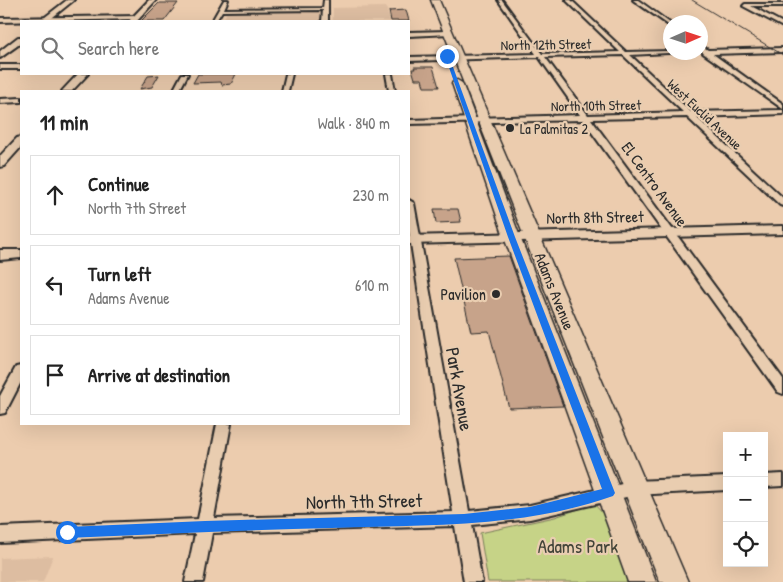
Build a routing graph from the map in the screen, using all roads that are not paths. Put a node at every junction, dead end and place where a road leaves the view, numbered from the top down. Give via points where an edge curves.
1 (71, 0) edge
2 (153, 0) edge
3 (226, 0) edge
4 (326, 0) edge
5 (425, 0) edge
6 (434, 0) edge
7 (500, 0) edge
8 (568, 0) edge
9 (635, 0) edge
10 (772, 0) edge
11 (745, 5) joint
12 (782, 5) edge
13 (325, 9) junction
14 (220, 10) junction
15 (135, 19) edge
16 (0, 20) edge
17 (46, 20) edge
18 (215, 20) edge
19 (325, 20) edge
20 (663, 20) edge
21 (783, 26) edge
22 (410, 34) edge
23 (443, 39) junction
24 (20, 40) edge
25 (783, 50) edge
26 (708, 52) edge
27 (663, 53) edge
28 (625, 54) junction
29 (0, 55) edge
30 (708, 55) edge
31 (542, 56) junction
32 (459, 58) junction
33 (410, 59) edge
34 (451, 66) junction
35 (0, 67) edge
36 (20, 67) edge
37 (83, 75) edge
38 (184, 75) edge
39 (289, 75) edge
40 (389, 75) edge
41 (68, 90) edge
42 (177, 90) edge
43 (285, 90) edge
44 (392, 90) edge
45 (20, 100) edge
46 (0, 101) edge
47 (783, 108) edge
48 (783, 112) edge
49 (688, 115) junction
50 (586, 117) junction
51 (477, 120) junction
52 (410, 122) edge
53 (20, 141) edge
54 (0, 163) edge
55 (783, 203) edge
56 (410, 215) edge
57 (783, 230) edge
58 (670, 232) junction
59 (522, 237) junction
60 (412, 240) edge
61 (20, 254) edge
62 (0, 255) edge
63 (20, 372) edge
64 (783, 389) edge
65 (0, 409) edge
66 (224, 425) edge
67 (783, 480) edge
68 (768, 481) edge
69 (723, 483) edge
70 (635, 488) junction
71 (609, 493) junction
72 (464, 519) junction
73 (205, 526) junction
74 (0, 535) edge
75 (194, 582) edge
76 (473, 582) edge
77 (642, 582) edge
78 (674, 582) edge

1 - 17 street
2 - 15 street
3 - 14 street
4 - 13 street
5 - 23 main road, Adams Avenue
6 - 23 main road, Adams Avenue
7 - 31 street, El Centro Avenue
8 - 28 street, West Euclid Avenue
9 - 20 street
10 - 12 street
11 - 12 street
11 - 21 street
13 - 14 street
13 - 19 street
14 - 18 street
15 - 17 street
16 - 17 street
22 - 23 street
23 - 32 main road, Adams Avenue
23 - 34 main road, Adams Avenue
24 - 29 street
25 - 26 street
27 - 28 street, North 12th Street
28 - 31 street, North 12th Street
28 - 49 street, West Euclid Avenue
30 - 47 street
31 - 32 street, North 12th Street
31 - 50 street, El Centro Avenue
32 - 34 street, North 12th Street
32 - 51 main road, Adams Avenue
33 - 34 street, North 12th Street
34 - 51 main road, Adams Avenue
35 - 36 street
37 - 41 street
38 - 42 street
39 - 43 street
40 - 44 street
45 - 46 street
48 - 49 street, North 10th Street
49 - 50 street, North 10th Street
49 - 55 street, West Euclid Avenue
50 - 51 street, North 10th Street
50 - 58 street, El Centro Avenue
51 - 52 street, North 10th Street
51 - 59 main road, Adams Avenue
51 - 59 main road, Adams Avenue
53 - 54 street
56 - 60 street, Park Avenue
57 - 58 street, North 8th Street
58 - 59 street, North 8th Street
58 - 64 street, El Centro Avenue
59 - 60 street, North 8th Street
59 - 70 main road, Adams Avenue
59 - 71 main road, Adams Avenue
60 - 72 street, Park Avenue
61 - 62 street
63 - 65 street
66 - 73 street
67 - 68 street
69 - 70 street, North 7th Street
70 - 71 street, North 7th Street
70 - 78 main road, Adams Avenue
71 - 72 street, North 7th Street via 530,512
71 - 77 main road, Adams Avenue
72 - 73 street, North 7th Street
72 - 76 street, Park Avenue
73 - 74 street, North 7th Street
73 - 75 street

